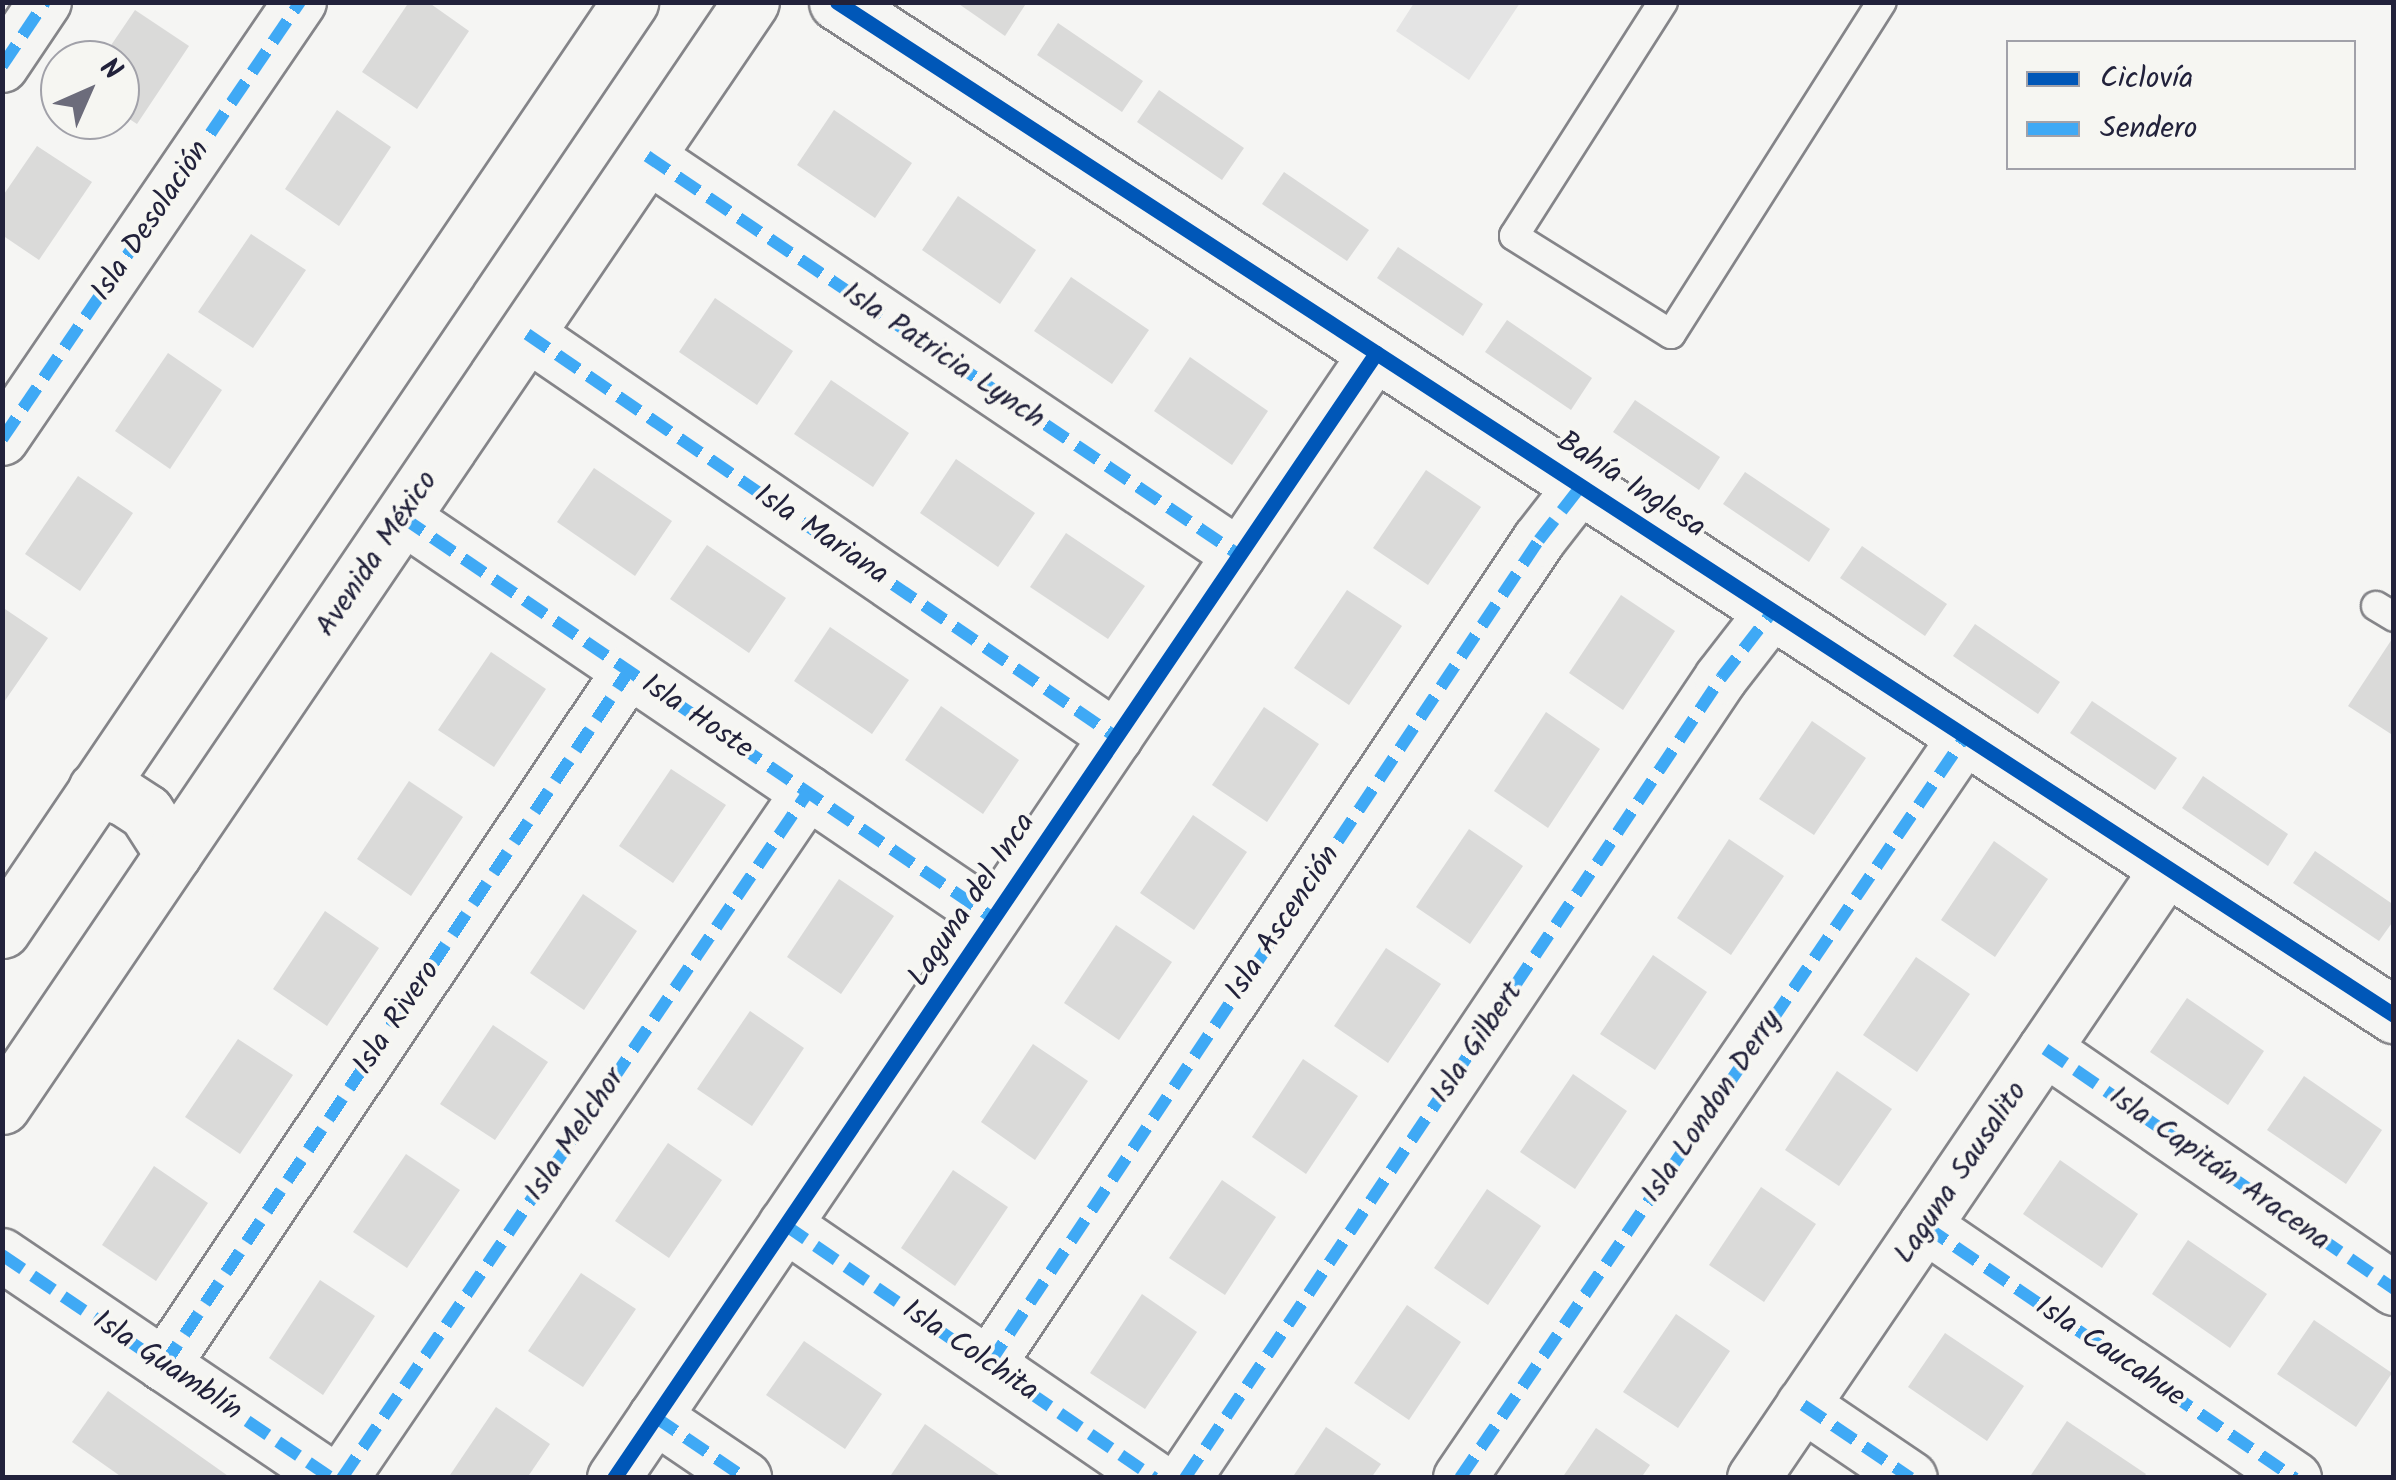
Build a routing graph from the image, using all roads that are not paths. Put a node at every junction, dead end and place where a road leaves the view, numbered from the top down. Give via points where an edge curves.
1 (45, 2) edge
2 (300, 2) edge
3 (630, 2) edge
4 (751, 2) edge
5 (837, 2) edge
6 (1663, 2) edge
7 (1882, 2) edge
8 (2, 66) edge
9 (647, 156) junction
10 (526, 334) junction
11 (1376, 353) junction
12 (2, 439) edge
13 (1581, 486) junction
14 (402, 517) junction
15 (1239, 556) junction
16 (1773, 611) junction
17 (629, 671) junction
18 (1116, 737) junction
19 (1965, 737) junction
20 (96, 790) junction
21 (808, 792) junction
22 (174, 854) junction
23 (2168, 868) junction
24 (993, 918) junction
25 (2, 930) edge
26 (2394, 1015) edge
27 (2044, 1049) junction
28 (2, 1106) edge
29 (785, 1225) junction
30 (1925, 1226) junction
31 (2, 1255) edge
32 (2394, 1289) edge
33 (989, 1364) junction
34 (164, 1365) junction
35 (1804, 1404) junction
36 (655, 1417) junction
37 (331, 1478) edge
38 (342, 1478) edge
39 (614, 1478) edge
40 (745, 1478) edge
41 (1156, 1478) edge
42 (1185, 1478) edge
43 (1460, 1478) edge
44 (1754, 1478) edge
45 (1911, 1478) edge
46 (2295, 1478) edge

1 - 8 street
2 - 12 street, Isla Desolación
3 - 20 street
4 - 9 street, Avenida México
5 - 11 street, Bahía Inglesa
6 - 7 lane via 1514,236 1671,334
9 - 10 street, Avenida México
9 - 15 street, Isla Patricia Lynch
10 - 14 street, Avenida México
10 - 18 street, Isla Mariana
11 - 13 street, Bahía Inglesa
11 - 15 street, Laguna del Inca
13 - 16 street, Bahía Inglesa
13 - 33 street, Isla Ascención
14 - 17 street, Isla Hoste
14 - 22 street, Avenida México
15 - 18 street, Laguna del Inca
16 - 19 street, Bahía Inglesa
16 - 42 street, Isla Gilbert
17 - 21 street, Isla Hoste
17 - 34 street, Isla Rivero
18 - 24 street, Laguna del Inca
19 - 23 street, Bahía Inglesa
19 - 43 street, Isla London Derry
20 - 22 street via 123,796 146,812
20 - 25 street
21 - 24 street, Isla Hoste
21 - 38 street, Isla Melchor
22 - 28 street, Avenida México
23 - 26 street, Bahía Inglesa
23 - 27 street, Laguna Sausalito
24 - 29 street, Laguna del Inca
27 - 30 street, Laguna Sausalito
27 - 32 street, Isla Capitán Aracena
29 - 33 street, Isla Colchita
29 - 36 street, Laguna del Inca
30 - 35 street, Laguna Sausalito
30 - 46 street, Isla Caucahue
31 - 34 street, Isla Guamblín
33 - 41 street, Isla Colchita
34 - 37 street, Isla Guamblín
35 - 44 street, Laguna Sausalito
35 - 45 street
36 - 39 street, Laguna del Inca
36 - 40 street

